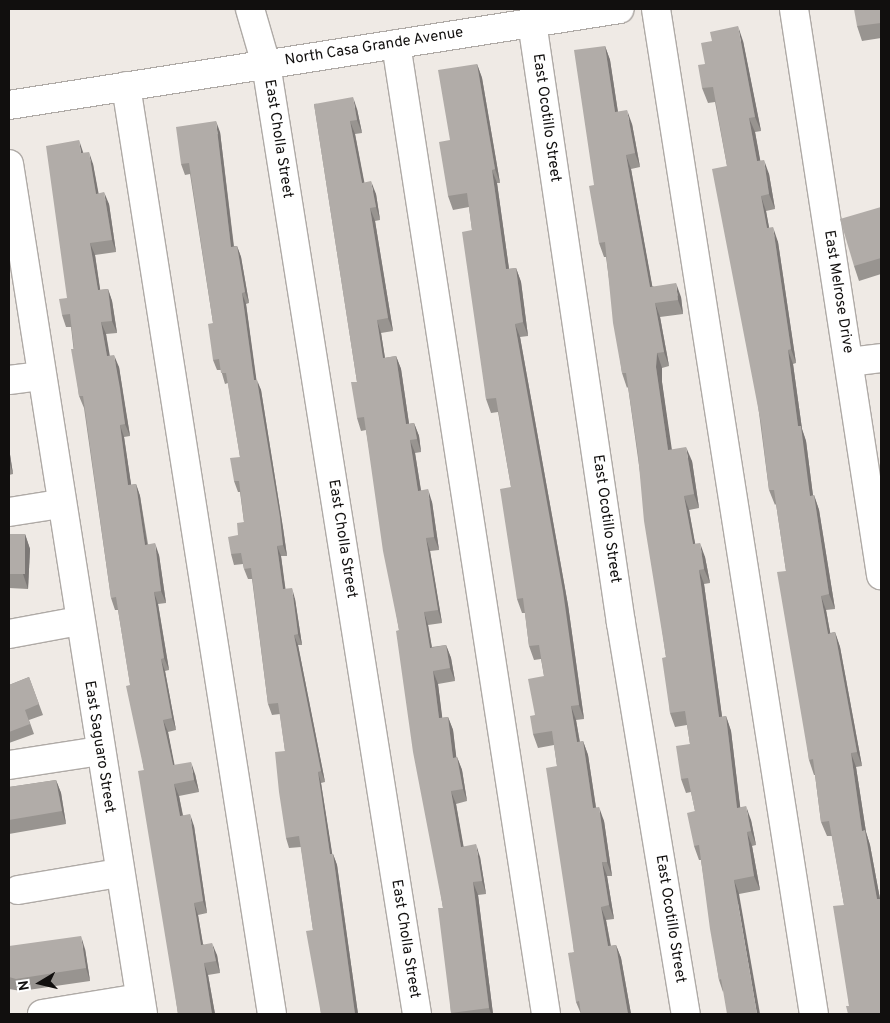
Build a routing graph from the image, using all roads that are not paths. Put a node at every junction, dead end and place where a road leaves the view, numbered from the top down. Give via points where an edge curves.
1 (250, 9) edge
2 (620, 9) edge
3 (656, 9) edge
4 (794, 9) edge
5 (532, 22) junction
6 (396, 44) junction
7 (266, 64) junction
8 (126, 86) junction
9 (9, 105) edge
10 (9, 164) edge
11 (15, 252) edge
12 (881, 358) edge
13 (848, 362) junction
14 (40, 376) junction
15 (9, 380) edge
16 (60, 504) junction
17 (9, 512) edge
18 (881, 575) edge
19 (79, 621) junction
20 (9, 634) edge
21 (99, 750) junction
22 (9, 765) edge
23 (119, 873) junction
24 (18, 890) dead end
25 (142, 1006) edge
26 (42, 1014) edge
27 (272, 1014) edge
28 (417, 1014) edge
29 (546, 1014) edge
30 (686, 1014) edge
31 (814, 1014) edge

1 - 7 street, East Cholla Street
2 - 5 street, North Casa Grande Avenue
3 - 31 street
4 - 13 street, East Melrose Drive
5 - 6 street, North Casa Grande Avenue
5 - 30 street, East Ocotillo Street via 621,623
6 - 7 street, North Casa Grande Avenue
6 - 29 street
7 - 8 street, North Casa Grande Avenue
7 - 28 street, East Cholla Street
8 - 9 street, North Casa Grande Avenue
8 - 27 street
10 - 11 street, East Saguaro Street
11 - 14 street, East Saguaro Street
12 - 13 street
13 - 18 street, East Melrose Drive
14 - 15 street
14 - 16 street, East Saguaro Street
16 - 17 street
16 - 19 street, East Saguaro Street
19 - 20 street
19 - 21 street, East Saguaro Street
21 - 22 street
21 - 23 street, East Saguaro Street
23 - 24 street
23 - 25 street, East Saguaro Street
25 - 26 street

